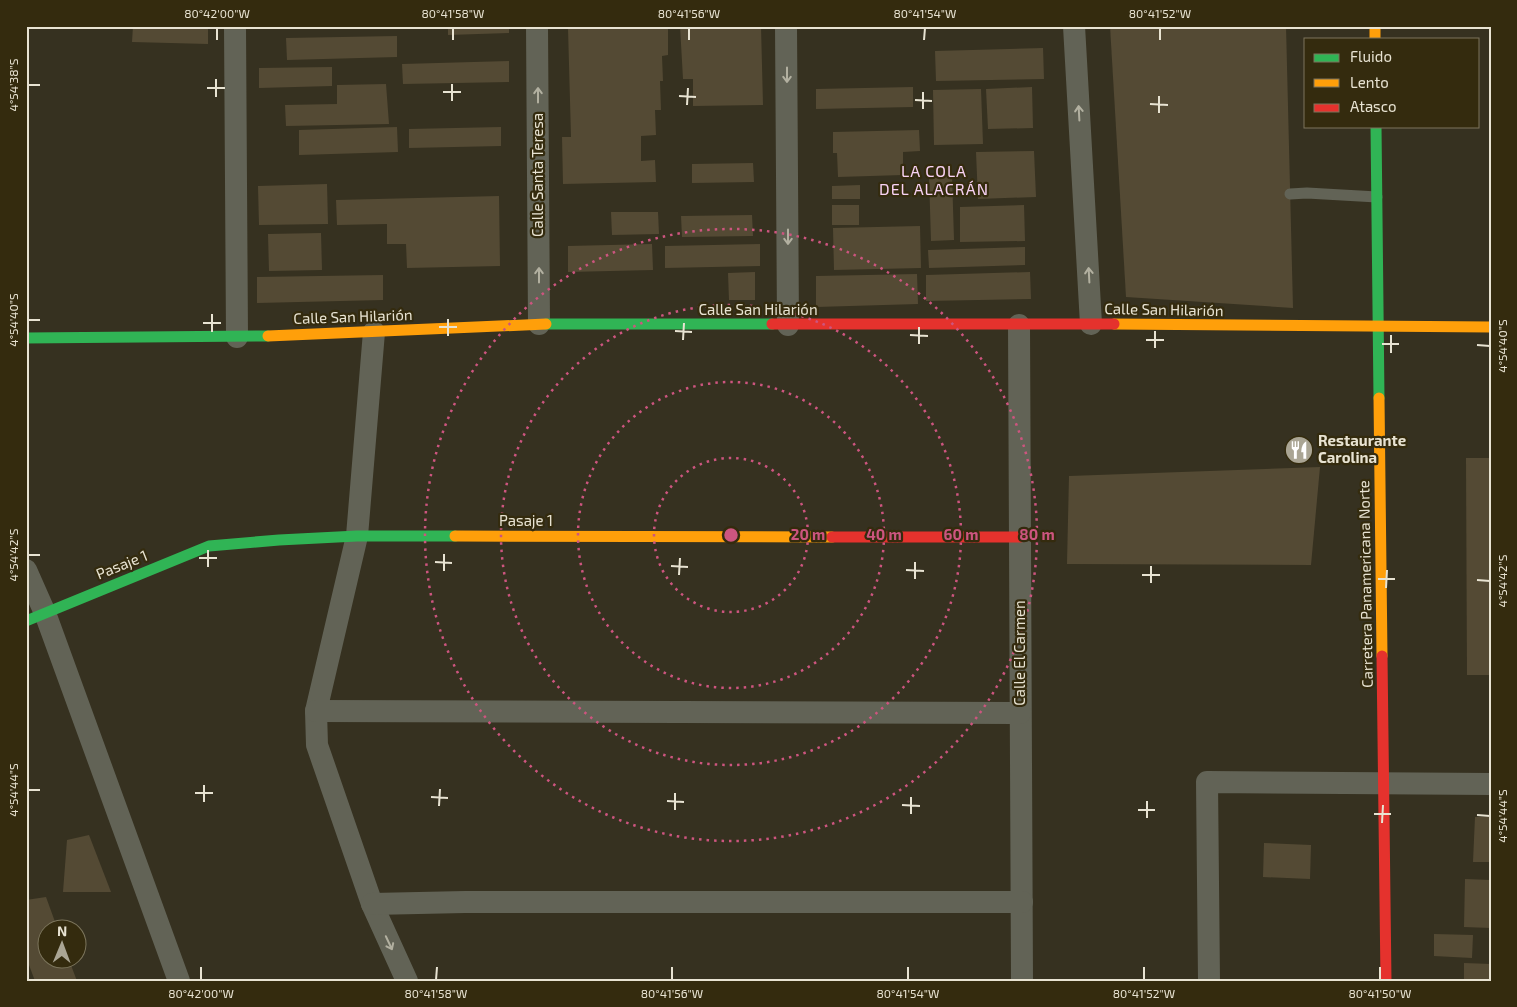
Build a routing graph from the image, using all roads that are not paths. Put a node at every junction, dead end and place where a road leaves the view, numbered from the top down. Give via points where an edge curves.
1 (235, 26) edge
2 (537, 26) edge
3 (786, 26) edge
4 (1074, 26) edge
5 (1376, 128) edge
6 (1290, 194) dead end
7 (1377, 197) junction
8 (539, 324) junction
9 (1092, 324) junction
10 (788, 325) junction
11 (1019, 325) junction
12 (1491, 327) edge
13 (1378, 328) junction
14 (374, 332) junction
15 (237, 337) junction
16 (26, 338) edge
17 (357, 536) junction
18 (1020, 537) junction
19 (26, 570) edge
20 (36, 617) edge
21 (316, 711) junction
22 (1020, 713) junction
23 (1383, 784) junction
24 (1491, 784) edge
25 (1022, 902) junction
26 (372, 904) junction
27 (179, 981) edge
28 (407, 981) edge
29 (1022, 981) edge
30 (1209, 981) edge
31 (1386, 981) edge

1 - 15 street
8 -> 2 street, Calle Santa Teresa
3 -> 10 street
9 -> 4 street
5 - 7 main road, Carretera Panamericana Norte
6 - 7 lane
7 - 13 main road, Carretera Panamericana Norte
8 - 10 main road, Calle San Hilarión
8 - 14 main road, Calle San Hilarión
9 - 11 main road, Calle San Hilarión
9 - 13 main road, Calle San Hilarión
10 - 11 main road, Calle San Hilarión
11 - 18 street, Calle El Carmen
12 - 13 main road, Calle San Hilarión
13 - 23 main road, Carretera Panamericana Norte
14 - 15 main road, Calle San Hilarión
14 - 17 street
15 - 16 main road, Calle San Hilarión
17 - 18 main road, Pasaje 1
17 - 20 main road, Pasaje 1 via 209,546
17 - 21 street
18 - 22 street, Calle El Carmen
19 - 20 street
20 - 27 street
21 - 22 street
21 - 26 street via 317,745
22 - 25 street, Calle El Carmen
23 - 24 street
23 - 30 street via 1207,782
23 - 31 main road, Carretera Panamericana Norte
25 - 26 street
25 - 29 street, Calle El Carmen
26 -> 28 street

